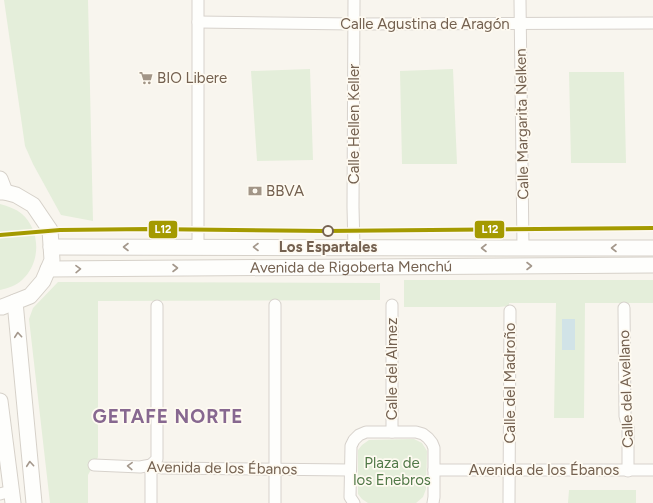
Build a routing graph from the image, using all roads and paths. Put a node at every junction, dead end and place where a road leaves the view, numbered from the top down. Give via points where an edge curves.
1 (198, 0) edge
2 (354, 0) edge
3 (520, 0) edge
4 (198, 22) junction
5 (354, 24) junction
6 (521, 24) junction
7 (653, 24) edge
8 (2, 188) edge
9 (51, 247) junction
10 (198, 247) junction
11 (354, 248) junction
12 (523, 248) junction
13 (653, 248) edge
14 (653, 265) edge
15 (48, 269) junction
16 (14, 302) junction
17 (275, 305) dead end
18 (392, 305) dead end
19 (157, 306) dead end
20 (0, 307) edge
21 (624, 308) dead end
22 (510, 310) dead end
23 (0, 401) edge
24 (392, 432) junction
25 (94, 465) dead end
26 (151, 465) junction
27 (274, 470) junction
28 (350, 470) junction
29 (434, 470) junction
30 (510, 470) junction
31 (653, 470) edge
32 (628, 471) junction
33 (8, 496) edge
34 (34, 503) edge
35 (151, 503) edge
36 (275, 503) edge
37 (354, 503) edge
38 (432, 503) edge
39 (509, 503) edge

1 - 4 street
2 - 5 street, Calle Hellen Keller
3 - 6 street, Calle Margarita Nelken
4 - 5 street, Calle Agustina de Aragón
4 - 10 street
5 - 6 street, Calle Agustina de Aragón
5 - 11 street, Calle Hellen Keller
6 - 7 street, Calle Agustina de Aragón
6 - 12 street, Calle Margarita Nelken
8 - 9 street via 33,205 50,230
10 -> 9 street, Avenida de Rigoberta Menchú
9 - 15 street via 52,260
11 -> 10 street, Avenida de Rigoberta Menchú
12 -> 11 street, Avenida de Rigoberta Menchú
13 -> 12 street, Avenida de Rigoberta Menchú
15 -> 14 street, Avenida de Rigoberta Menchú
15 - 16 street via 43,281 30,296
16 - 20 street
34 -> 16 street
17 - 27 street
18 - 24 street, Calle del Almez
19 - 26 street via 157,459
21 - 32 street, Calle del Avellano
22 - 30 street, Calle del Madroño
23 - 33 street
24 - 28 street via 366,432 359,435 351,446
24 - 29 street via 416,432 428,438 434,448
26 -> 25 street, Avenida de los Ébanos
26 - 27 street, Avenida de los Ébanos via 162,468
26 - 35 street
27 - 28 street, Avenida de los Ébanos
27 - 36 street
28 - 37 street via 350,497
29 - 30 street, Avenida de los Ébanos
29 - 38 street
30 - 32 street, Avenida de los Ébanos
30 - 39 street, Calle del Madroño
31 - 32 street, Avenida de los Ébanos

